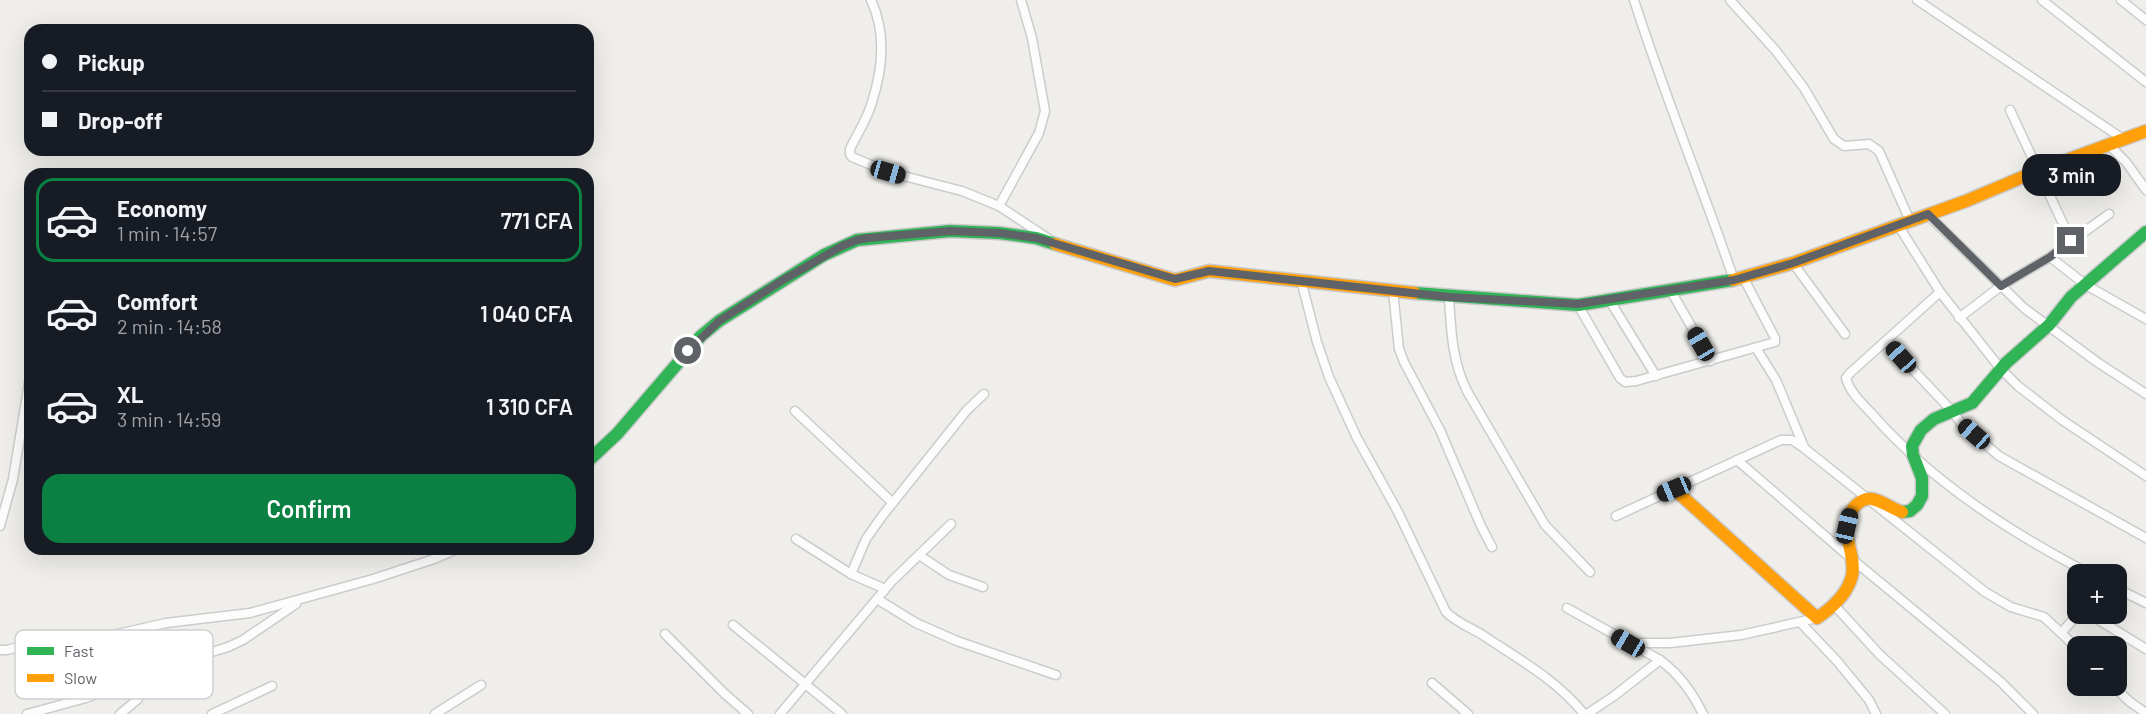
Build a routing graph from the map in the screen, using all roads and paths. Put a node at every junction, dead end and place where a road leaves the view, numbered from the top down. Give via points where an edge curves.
1 (872, 0) edge
2 (1021, 0) edge
3 (1634, 0) edge
4 (1730, 0) edge
5 (1917, 0) edge
6 (2042, 0) edge
7 (2121, 0) edge
8 (2146, 20) edge
9 (2146, 82) edge
10 (2010, 110) dead end
11 (2146, 131) edge
12 (2123, 139) junction
13 (2109, 145) junction
14 (2037, 171) junction
15 (2146, 190) edge
16 (999, 206) junction
17 (1928, 214) junction
18 (2109, 214) dead end
19 (1910, 221) junction
20 (1898, 225) junction
21 (2146, 232) edge
22 (2071, 241) junction
23 (1057, 244) junction
24 (2050, 257) junction
25 (1793, 263) junction
26 (1739, 279) junction
27 (1301, 280) junction
28 (2086, 285) junction
29 (2001, 286) junction
30 (1393, 291) junction
31 (1671, 291) junction
32 (1940, 292) junction
33 (1449, 297) junction
34 (1610, 301) junction
35 (1578, 304) junction
36 (1959, 318) junction
37 (2146, 319) edge
38 (2048, 327) junction
39 (1845, 334) dead end
40 (1886, 341) junction
41 (1756, 348) junction
42 (1711, 361) junction
43 (2000, 368) junction
44 (1656, 376) junction
45 (984, 394) dead end
46 (2146, 394) edge
47 (795, 411) dead end
48 (1952, 411) junction
49 (24, 413) edge
50 (1804, 448) junction
51 (594, 455) edge
52 (1912, 456) junction
53 (1737, 460) junction
54 (2146, 476) edge
55 (1674, 489) junction
56 (1869, 499) junction
57 (893, 503) junction
58 (1616, 516) dead end
59 (951, 524) dead end
60 (0, 526) edge
61 (2146, 538) edge
62 (796, 539) dead end
63 (1492, 547) dead end
64 (445, 555) edge
65 (919, 555) junction
66 (1852, 560) junction
67 (2070, 564) edge
68 (1590, 572) dead end
69 (851, 574) junction
70 (983, 587) dead end
71 (885, 589) junction
72 (2127, 594) edge
73 (877, 599) junction
74 (301, 600) junction
75 (2146, 603) edge
76 (1835, 606) junction
77 (1567, 608) dead end
78 (1817, 618) junction
79 (1800, 622) junction
80 (2069, 624) edge
81 (2105, 624) edge
82 (733, 625) dead end
83 (135, 630) edge
84 (2062, 632) junction
85 (665, 634) dead end
86 (2067, 637) edge
87 (1628, 643) junction
88 (15, 648) edge
89 (2146, 649) edge
90 (0, 650) edge
91 (213, 650) edge
92 (1660, 660) junction
93 (1056, 675) dead end
94 (1432, 683) dead end
95 (481, 685) dead end
96 (272, 686) dead end
97 (806, 686) junction
98 (2124, 696) edge
99 (82, 699) edge
100 (138, 699) dead end
101 (2146, 713) edge
102 (27, 714) edge
103 (120, 714) edge
104 (212, 714) edge
105 (435, 714) edge
106 (748, 714) edge
107 (780, 714) edge
108 (842, 714) edge
109 (1468, 714) edge
110 (1586, 714) edge
111 (1703, 714) edge
112 (1876, 714) edge
113 (1946, 714) edge
114 (2033, 714) edge

1 - 16 street via 882,49 872,103 850,154 888,172 951,188
2 - 16 street via 1045,111 1039,133
3 - 26 street
4 - 19 street via 1804,88 1834,139 1844,146 1869,144 1879,152
5 - 12 street
6 - 9 street
7 - 8 street
10 - 14 street
11 - 12 street
12 - 13 street
13 - 14 street
13 - 15 street
14 - 17 street
14 - 22 street
16 - 23 street
17 - 19 street
17 - 29 street
18 - 22 street
19 - 20 street
20 - 25 street
20 - 32 street
21 - 28 street
22 - 24 street
23 - 27 street via 1175,279 1209,271
23 - 51 street via 999,233 950,231 868,238 842,246 783,280 701,336
24 - 28 street
24 - 29 street
25 - 26 street
25 - 39 street
26 - 31 street
26 - 41 street via 1776,338 1775,342
27 - 30 street
27 - 110 street via 1329,377 1446,612 1552,682
28 - 37 street
28 - 38 street via 2069,298
29 - 36 street
29 - 38 street
30 - 33 street
30 - 63 street via 1399,350
31 - 34 street
31 - 42 street
32 - 36 street
32 - 40 street
33 - 35 street
33 - 68 street via 1454,357 1467,391 1545,525
34 - 35 street
34 - 44 street
35 - 44 street via 1620,378 1630,381
36 - 43 street
38 - 43 street
38 - 46 street
40 - 48 street
40 - 52 street via 1846,378 1851,389
41 - 42 street
41 - 50 street via 1776,380
42 - 44 street
43 - 48 street via 1971,404
43 - 54 street via 2062,420
45 - 57 street
47 - 57 street
48 - 52 street via 1930,420 1915,438
48 - 61 street via 1999,456
49 - 60 street
50 - 53 street via 1787,439
50 - 56 street
52 - 56 street via 1923,477 1923,493 1917,506 1898,513 1884,502
52 - 67 street via 1982,511
53 - 55 street
53 - 66 street
55 - 58 street
55 - 78 street
56 - 66 street via 1856,504 1850,513 1846,543
56 - 84 street via 1985,592 2011,607 2044,616
57 - 69 street via 866,539
59 - 65 street
62 - 69 street
64 - 74 street
65 - 70 street via 949,575
65 - 71 street
66 - 76 street via 1849,583
66 - 114 street via 2001,682
69 - 71 street
71 - 73 street
72 - 75 street
73 - 93 street via 957,642
73 - 97 street
74 - 83 street via 250,613
74 - 91 street via 243,640
76 - 78 street
76 - 113 street via 1880,655
77 - 87 street
78 - 79 street
79 - 87 street via 1741,635
79 - 112 street via 1837,661
80 - 84 street
81 - 89 street
82 - 97 street
84 - 86 street
85 - 106 street
87 - 92 street
88 - 90 street
92 - 110 street
92 - 111 street via 1681,678
94 - 109 street
95 - 105 street
96 - 104 street
97 - 107 street
97 - 108 street
98 - 101 street
99 - 102 street
100 - 103 street

